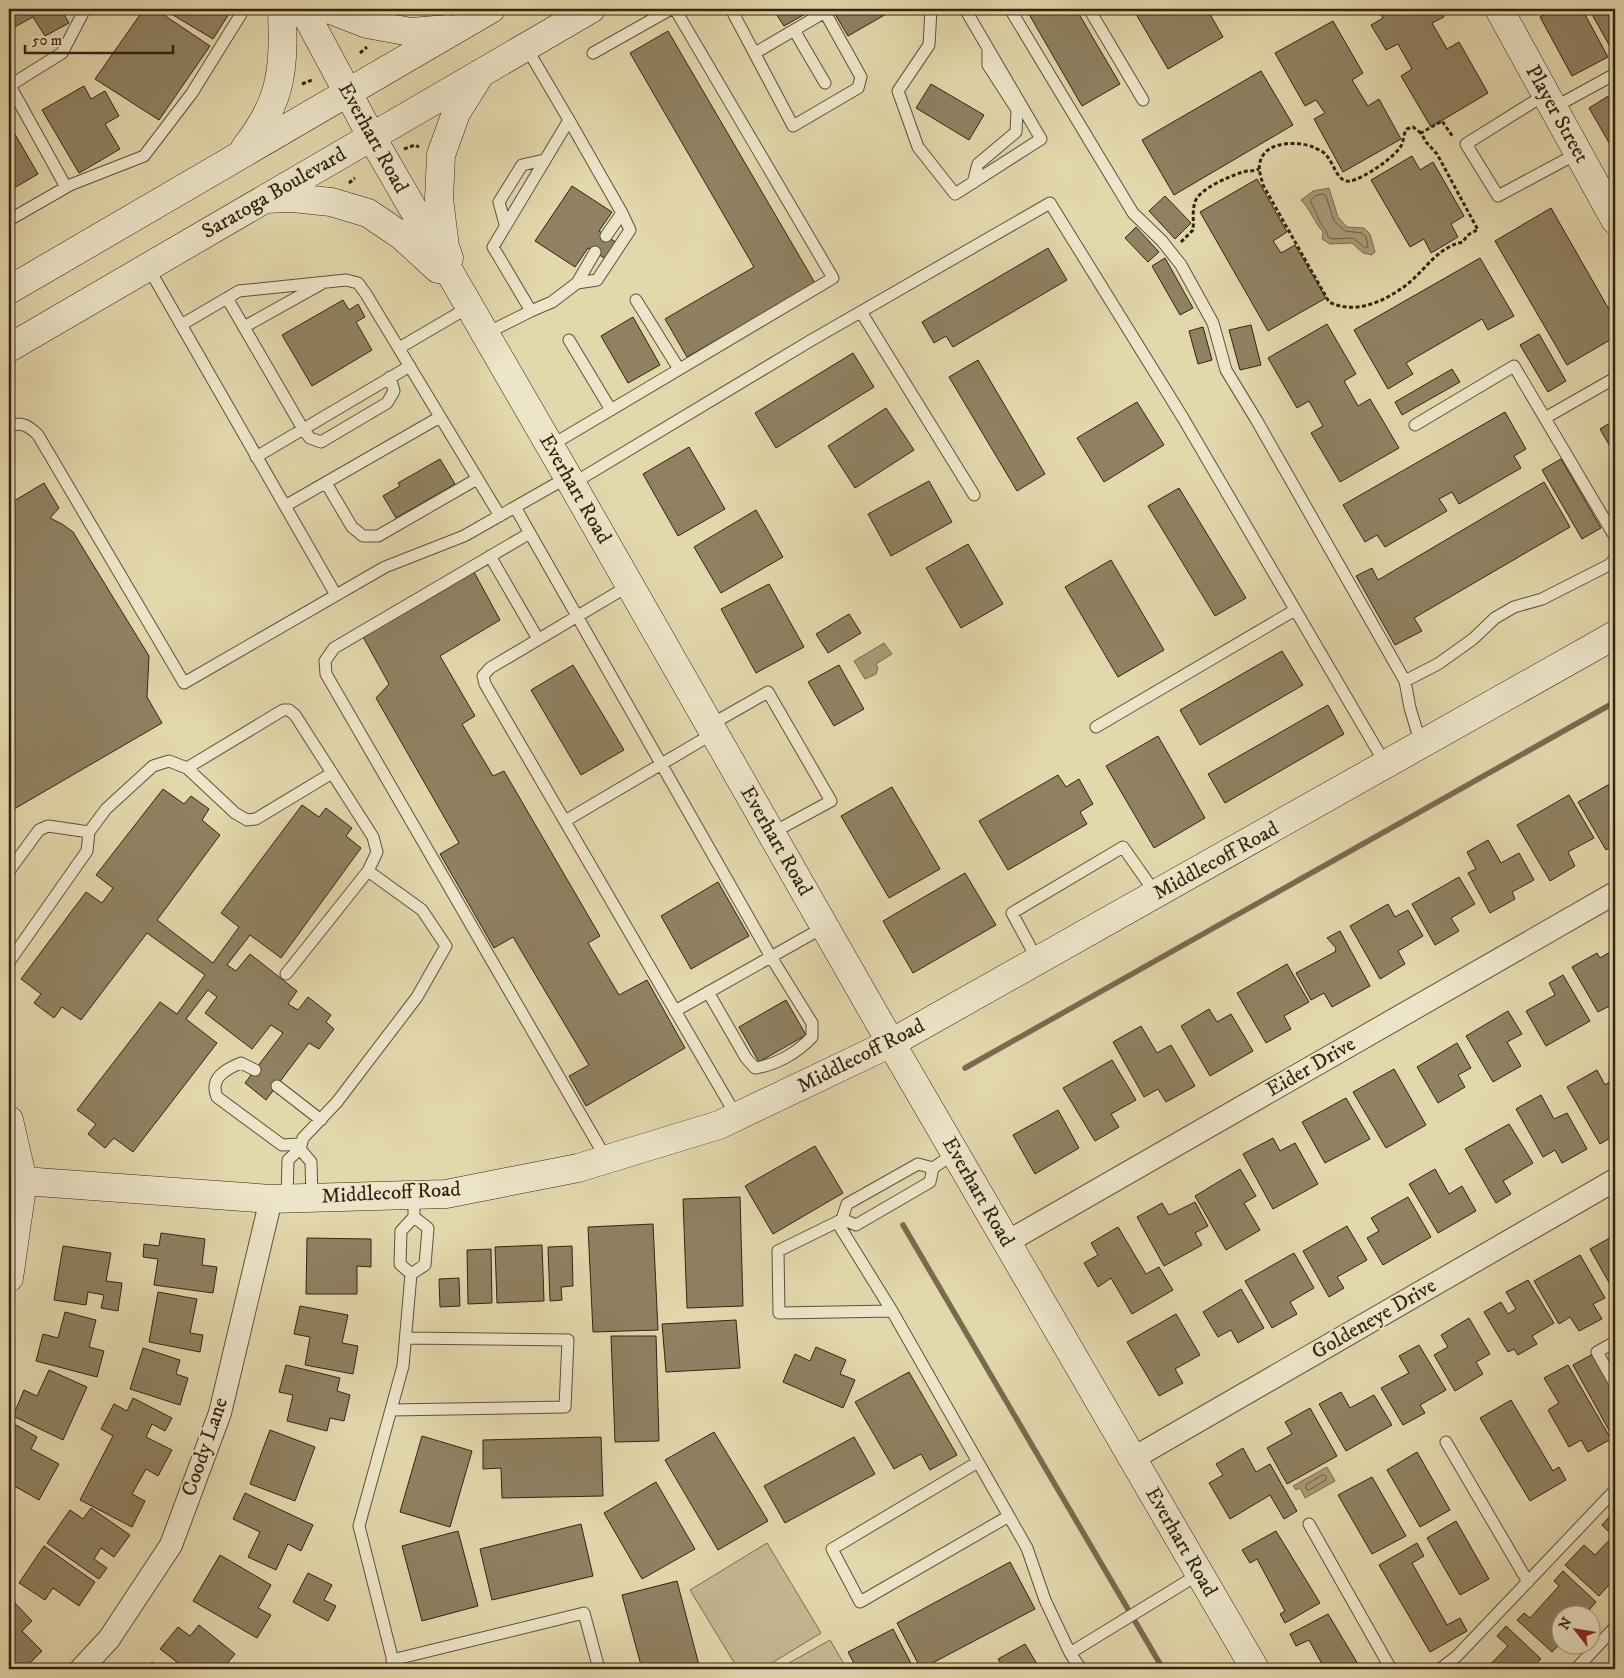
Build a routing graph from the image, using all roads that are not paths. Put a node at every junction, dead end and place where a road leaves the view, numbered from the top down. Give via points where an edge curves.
1 (85, 9) edge
2 (282, 9) edge
3 (303, 9) edge
4 (328, 9) edge
5 (491, 9) edge
6 (591, 9) edge
7 (671, 9) edge
8 (675, 9) edge
9 (731, 9) edge
10 (931, 9) edge
11 (965, 9) edge
12 (1010, 9) edge
13 (1089, 9) edge
14 (1499, 9) edge
15 (824, 10) edge
16 (241, 14) dead end
17 (457, 28) junction
18 (794, 30) junction
19 (526, 47) junction
20 (988, 49) junction
21 (593, 53) dead end
22 (755, 53) junction
23 (480, 74) junction
24 (1615, 74) edge
25 (825, 83) dead end
26 (9, 85) edge
27 (348, 92) junction
28 (1143, 100) dead end
29 (1549, 101) junction
30 (569, 120) junction
31 (370, 136) junction
32 (1578, 153) junction
33 (237, 157) junction
34 (544, 160) junction
35 (972, 183) junction
36 (66, 187) junction
37 (264, 199) junction
38 (622, 212) junction
39 (9, 220) edge
40 (1615, 220) edge
41 (505, 224) junction
42 (606, 236) dead end
43 (596, 252) dead end
44 (148, 267) junction
45 (325, 282) junction
46 (577, 283) junction
47 (9, 290) edge
48 (227, 298) junction
49 (636, 300) dead end
50 (465, 301) junction
51 (531, 311) junction
52 (861, 312) junction
53 (181, 325) junction
54 (244, 327) junction
55 (485, 334) junction
56 (569, 340) dead end
57 (9, 348) edge
58 (399, 348) junction
59 (410, 366) junction
60 (679, 369) junction
61 (390, 377) junction
62 (1615, 378) edge
63 (611, 410) junction
64 (440, 417) junction
65 (1545, 418) junction
66 (10, 422) edge
67 (1415, 424) dead end
68 (303, 429) junction
69 (550, 446) junction
70 (256, 457) junction
71 (477, 479) junction
72 (570, 480) junction
73 (326, 482) junction
74 (974, 496) dead end
75 (285, 506) junction
76 (515, 507) junction
77 (500, 516) junction
78 (530, 533) junction
79 (1615, 537) edge
80 (490, 556) junction
81 (1615, 559) edge
82 (630, 584) junction
83 (336, 596) junction
84 (1295, 610) junction
85 (577, 616) junction
86 (1615, 636) edge
87 (538, 639) junction
88 (1405, 681) junction
89 (1096, 727) dead end
90 (712, 729) junction
91 (1421, 745) junction
92 (662, 764) junction
93 (1386, 765) junction
94 (187, 768) junction
95 (332, 773) junction
96 (565, 821) junction
97 (89, 832) junction
98 (772, 834) junction
99 (9, 871) edge
100 (368, 871) junction
101 (1615, 893) edge
102 (1156, 894) junction
103 (825, 927) junction
104 (771, 957) junction
105 (1038, 961) junction
106 (9, 962) edge
107 (286, 974) dead end
108 (708, 992) junction
109 (676, 1011) junction
110 (891, 1043) junction
111 (255, 1070) dead end
112 (277, 1086) dead end
113 (737, 1116) junction
114 (9, 1120) edge
115 (321, 1120) junction
116 (300, 1146) junction
117 (606, 1160) junction
118 (944, 1160) junction
119 (1615, 1180) edge
120 (23, 1181) junction
121 (290, 1198) junction
122 (414, 1206) junction
123 (840, 1221) junction
124 (1006, 1242) junction
125 (411, 1274) junction
126 (9, 1278) edge
127 (892, 1311) junction
128 (406, 1338) junction
129 (1615, 1342) edge
130 (1615, 1384) edge
131 (391, 1410) junction
132 (1446, 1442) dead end
133 (1132, 1458) junction
134 (978, 1462) junction
135 (1615, 1490) edge
136 (1009, 1516) junction
137 (1309, 1524) dead end
138 (1199, 1574) junction
139 (1528, 1582) junction
140 (1615, 1627) edge
141 (1070, 1653) junction
142 (393, 1665) edge
143 (81, 1669) edge
144 (599, 1669) edge
145 (1081, 1669) edge
146 (1255, 1669) edge
147 (1391, 1669) edge
148 (1440, 1669) edge
149 (1576, 1669) edge

1 - 26 lane via 62,53
2 - 33 main road via 281,78 270,110
3 - 27 main road, Everhart Road
4 - 17 main road via 367,24 411,32
5 - 17 main road
6 - 19 main road, Saratoga Boulevard
7 - 21 lane
8 - 60 lane via 833,278
9 - 22 lane
10 - 35 lane via 929,45 898,91 918,146 955,194
11 - 20 lane
12 - 88 lane via 1133,213 1162,240 1181,265 1213,323 1226,370
13 - 28 lane
14 - 29 main road, Player Street
15 - 18 lane
15 - 22 lane via 861,78 858,88 793,126
16 - 36 lane via 192,93 144,156
17 - 27 main road
18 - 22 lane
18 - 25 lane
19 - 23 main road, Saratoga Boulevard
19 - 30 lane
20 - 35 lane via 988,65 1017,110 1016,132 978,164
20 - 35 lane via 1041,139
23 - 31 main road, Saratoga Boulevard
23 - 50 main road via 456,113 441,155 439,198 445,247
24 - 29 lane
26 - 36 lane
27 - 31 main road, Everhart Road
27 - 33 main road
29 - 32 main road, Player Street
29 - 32 lane via 1466,144 1498,196
30 - 34 lane
30 - 38 lane
31 - 37 main road, Saratoga Boulevard
31 - 50 main road, Everhart Road
32 - 40 main road, Player Street
33 - 47 main road
34 - 41 lane
34 - 41 lane via 522,165 499,202
36 - 39 lane
37 - 44 main road, Saratoga Boulevard
37 - 50 main road via 331,202 368,213 402,236 431,262
38 - 42 lane
38 - 46 lane via 630,230 597,280
41 - 51 lane via 493,247
43 - 46 lane
44 - 53 lane
44 - 57 main road, Saratoga Boulevard
45 - 48 lane via 239,291
45 - 54 lane
45 - 58 lane via 346,280 358,283
46 - 51 lane via 552,302
48 - 53 lane
48 - 54 lane
49 - 60 lane
50 - 55 main road, Everhart Road
50 - 58 lane
51 - 55 lane
52 - 72 lane
52 - 74 lane
52 - 84 lane via 1050,203 1183,418
53 - 70 lane
54 - 68 lane
55 - 69 main road, Everhart Road
56 - 63 lane
58 - 59 lane
59 - 61 lane
59 - 64 lane
60 - 63 lane
61 - 68 lane
61 - 68 lane via 394,391 387,403 320,442 310,438
62 - 65 lane
63 - 69 lane
64 - 71 lane
64 - 73 lane
65 - 67 lane via 1514,366
65 - 79 lane
66 - 83 lane via 28,425 38,436 184,683
68 - 70 lane
69 - 72 main road, Everhart Road
70 - 75 lane
71 - 73 lane via 378,536 363,536 352,527
71 - 77 lane
72 - 76 lane
72 - 82 main road, Everhart Road
73 - 75 lane
75 - 83 lane
76 - 77 lane
76 - 78 lane
77 - 83 lane via 464,536 385,567
78 - 80 lane
78 - 85 lane
80 - 87 lane
80 - 117 lane via 334,648 324,661 326,674
81 - 88 lane via 1542,599 1514,607 1495,618 1438,664
82 - 85 lane
82 - 90 main road, Everhart Road
84 - 89 lane
84 - 93 lane
85 - 87 lane
85 - 92 lane
86 - 91 main road, Middlecoff Road
87 - 96 lane via 490,668 483,676
88 - 91 lane
90 - 92 lane
90 - 98 main road, Everhart Road
90 - 98 lane via 768,692 826,792 831,801
91 - 93 main road, Middlecoff Road
92 - 96 lane
92 - 104 lane
93 - 102 main road, Middlecoff Road
94 - 95 lane via 235,813 247,820 256,820
94 - 95 lane via 283,710 289,710
94 - 97 lane via 168,761 153,766 106,809
95 - 100 lane via 373,837 377,852
96 - 109 lane
97 - 99 lane via 48,826 39,830
97 - 106 lane via 87,851
98 - 103 main road, Everhart Road
100 - 107 lane
100 - 115 lane via 422,910 446,946 417,997
101 - 124 street, Eider Drive
102 - 105 main road, Middlecoff Road
102 - 105 lane via 1123,847 1012,913
103 - 104 lane
103 - 110 main road, Everhart Road
104 - 108 lane
104 - 108 lane via 812,1023 812,1038 802,1048 768,1066 755,1068
105 - 110 main road, Middlecoff Road
108 - 109 lane
109 - 113 lane
110 - 113 main road, Middlecoff Road
110 - 118 main road, Everhart Road
111 - 116 lane via 241,1063 225,1069 216,1082 214,1090 217,1097 282,1145
112 - 115 lane
113 - 117 main road, Middlecoff Road via 719,1125
114 - 120 main road
115 - 116 lane via 303,1138
116 - 121 lane via 288,1160
116 - 121 lane via 311,1162
117 - 122 main road, Middlecoff Road via 446,1194
118 - 123 lane via 918,1164 847,1204
118 - 123 lane via 930,1182 856,1225
118 - 124 main road, Everhart Road
119 - 133 street, Goldeneye Drive
120 - 121 main road, Middlecoff Road
120 - 126 main road
121 - 122 main road, Middlecoff Road
121 - 143 street, Coody Lane via 220,1413 170,1545 109,1639
122 - 125 lane via 401,1231 400,1264
122 - 125 lane via 428,1228 425,1266
123 - 127 lane
123 - 127 lane via 778,1251 779,1313
124 - 133 main road, Everhart Road
125 - 128 lane
127 - 134 lane
128 - 131 lane via 403,1366
128 - 131 lane via 568,1340 565,1407
129 - 130 lane via 1598,1352
131 - 142 lane via 359,1526
132 - 139 lane
133 - 138 main road, Everhart Road
134 - 136 lane
134 - 136 lane via 832,1549 860,1602
135 - 139 lane
136 - 141 lane via 1027,1548 1045,1600
137 - 147 lane
138 - 141 lane
138 - 146 main road, Everhart Road
139 - 148 lane via 1457,1656
140 - 149 lane
141 - 145 lane
142 - 144 lane via 584,1613

